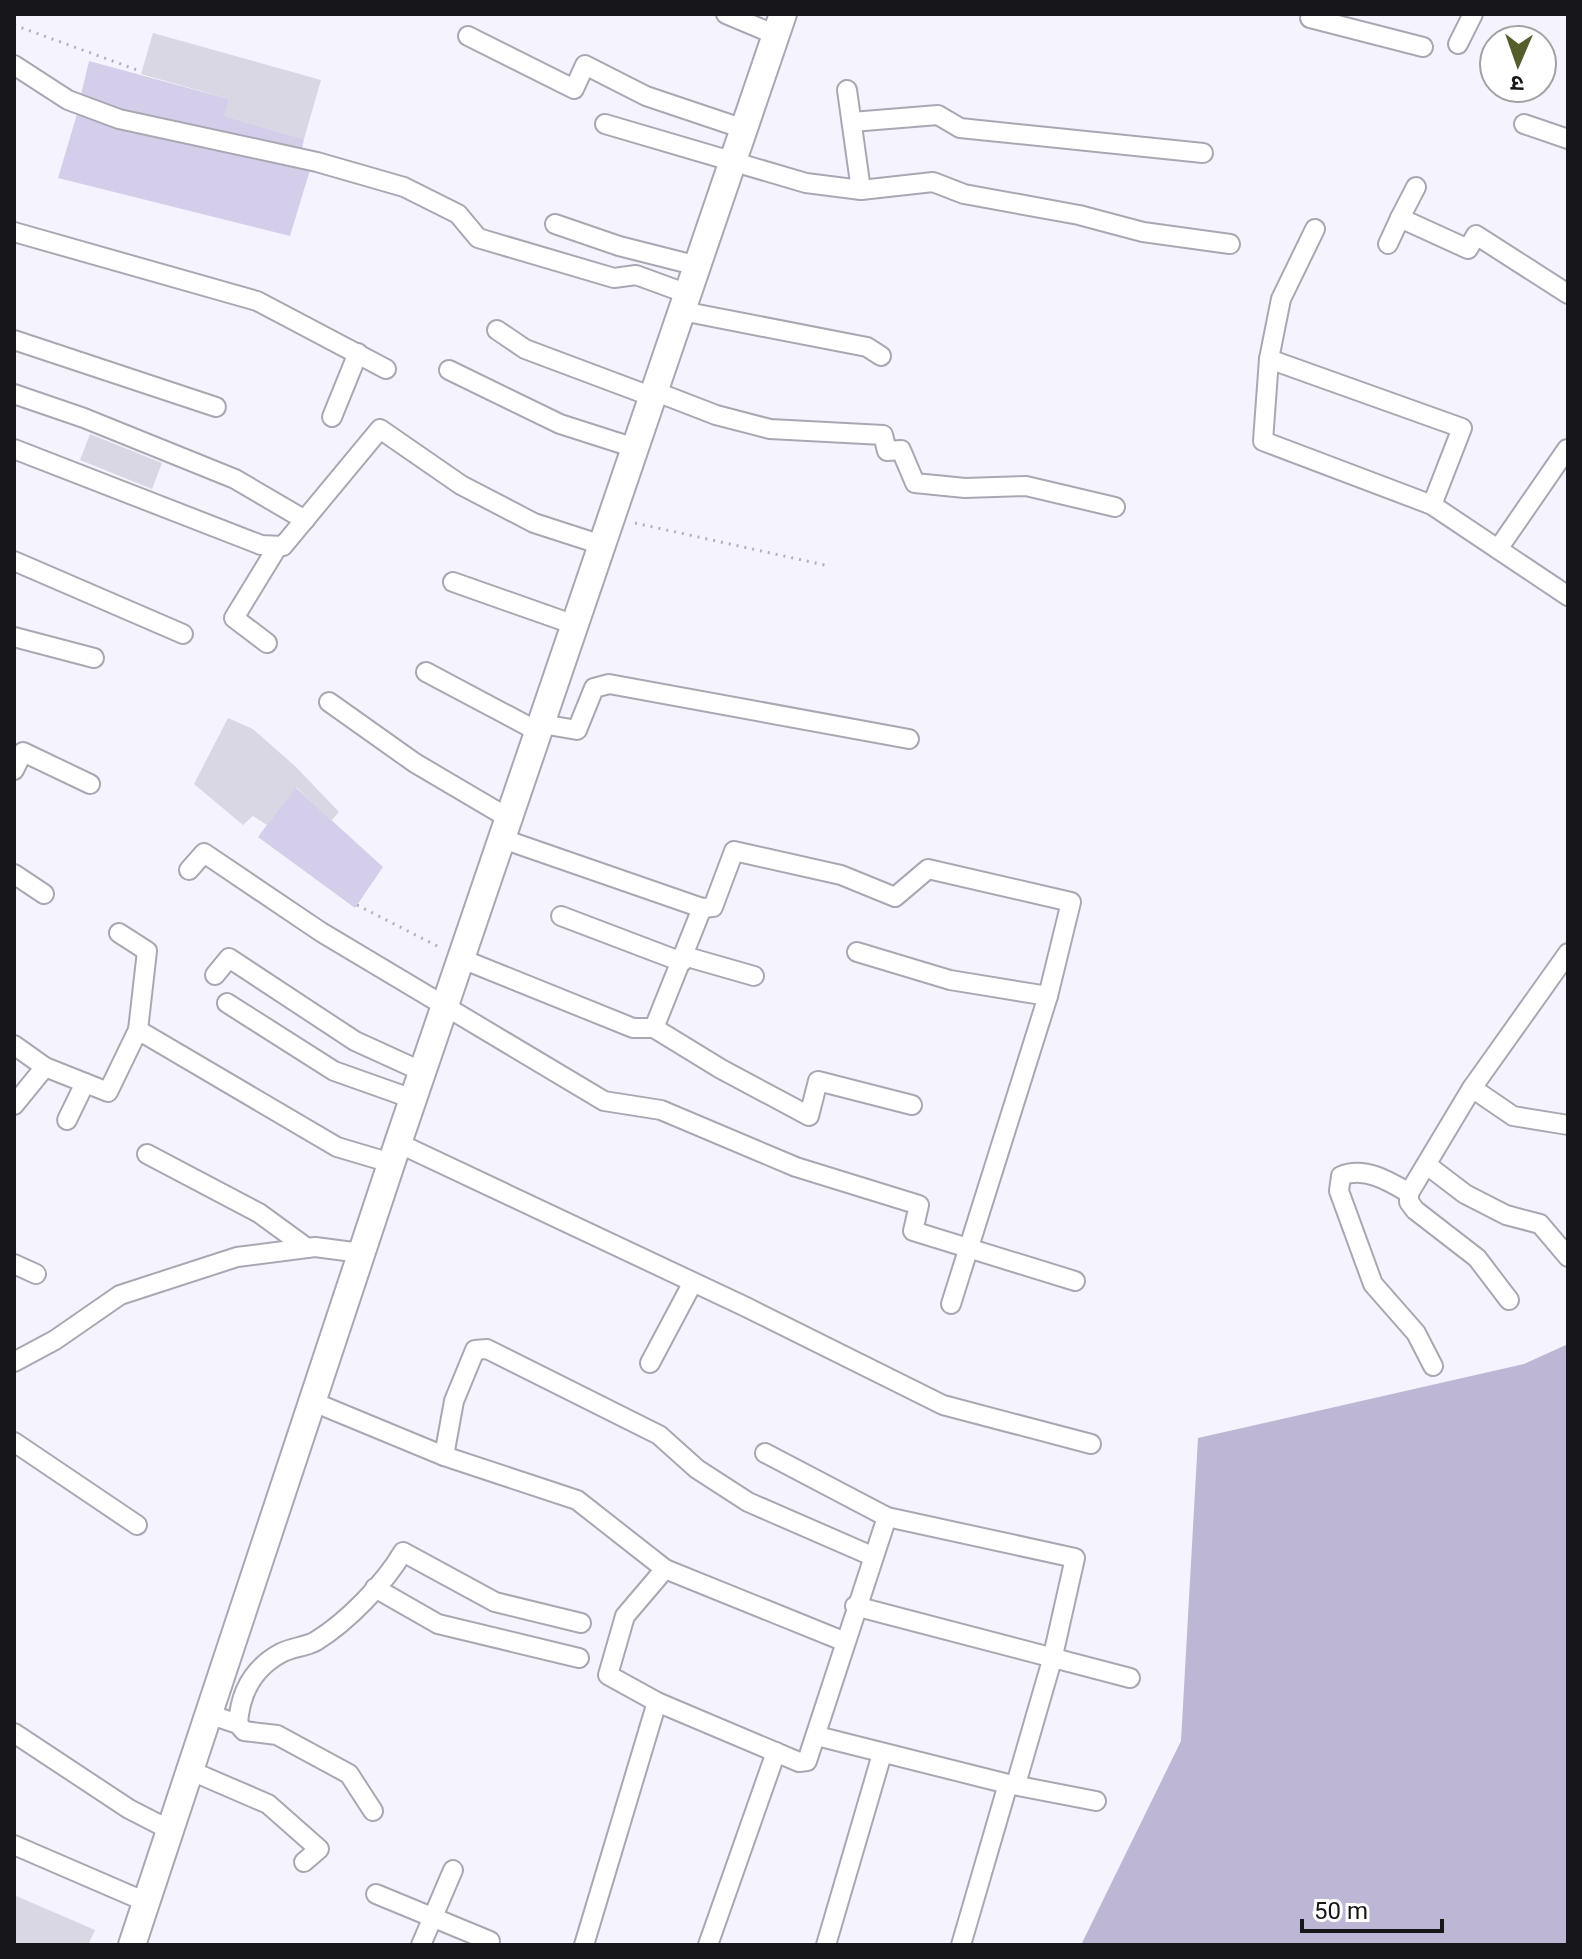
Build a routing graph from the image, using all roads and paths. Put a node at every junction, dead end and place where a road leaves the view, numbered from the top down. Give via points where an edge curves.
1 (726, 14) edge
2 (1311, 14) edge
3 (1473, 14) edge
4 (14, 25) edge
5 (779, 25) edge
6 (468, 36) dead end
7 (1458, 44) dead end
8 (1423, 47) dead end
9 (14, 65) edge
10 (140, 71) dead end
11 (847, 90) dead end
12 (852, 122) junction
13 (605, 124) dead end
14 (1524, 124) dead end
15 (744, 129) junction
16 (1568, 139) edge
17 (1203, 153) dead end
18 (733, 160) junction
19 (1416, 187) dead end
20 (861, 190) junction
21 (1400, 218) junction
22 (555, 224) dead end
23 (1315, 229) dead end
24 (14, 232) edge
25 (1230, 244) dead end
26 (1388, 244) dead end
27 (698, 266) junction
28 (1568, 294) edge
29 (685, 302) junction
30 (497, 330) dead end
31 (14, 340) edge
32 (358, 353) junction
33 (881, 356) dead end
34 (1269, 359) junction
35 (386, 369) dead end
36 (449, 370) dead end
37 (14, 394) edge
38 (654, 394) junction
39 (216, 407) dead end
40 (332, 417) dead end
41 (635, 448) junction
42 (14, 449) edge
43 (1567, 449) edge
44 (1432, 505) junction
45 (1115, 507) dead end
46 (611, 519) junction
47 (305, 520) junction
48 (602, 545) junction
49 (278, 546) junction
50 (1498, 549) junction
51 (14, 561) edge
52 (829, 566) dead end
53 (453, 582) dead end
54 (1568, 596) edge
55 (575, 625) junction
56 (183, 634) dead end
57 (14, 637) edge
58 (267, 643) dead end
59 (94, 658) dead end
60 (426, 672) dead end
61 (329, 702) dead end
62 (541, 728) junction
63 (909, 739) dead end
64 (14, 770) edge
65 (90, 784) dead end
66 (506, 829) junction
67 (189, 870) dead end
68 (14, 874) edge
69 (44, 894) dead end
70 (357, 905) dead end
71 (702, 908) junction
72 (561, 916) dead end
73 (119, 933) dead end
74 (857, 952) dead end
75 (1568, 953) edge
76 (462, 959) junction
77 (683, 959) junction
78 (215, 975) dead end
79 (754, 976) dead end
80 (1048, 996) junction
81 (227, 1003) dead end
82 (446, 1005) junction
83 (654, 1028) junction
84 (138, 1030) junction
85 (14, 1045) edge
86 (45, 1067) junction
87 (423, 1072) junction
88 (85, 1083) junction
89 (1472, 1088) junction
90 (413, 1099) junction
91 (14, 1105) edge
92 (912, 1105) dead end
93 (67, 1120) dead end
94 (1568, 1125) edge
95 (394, 1153) junction
96 (147, 1154) dead end
97 (1427, 1165) junction
98 (1409, 1193) junction
99 (307, 1248) junction
100 (970, 1248) junction
101 (361, 1253) junction
102 (1568, 1257) edge
103 (14, 1264) edge
104 (36, 1274) dead end
105 (1075, 1281) dead end
106 (692, 1284) junction
107 (1509, 1300) dead end
108 (951, 1304) dead end
109 (14, 1362) edge
110 (650, 1363) dead end
111 (1433, 1366) dead end
112 (311, 1401) junction
113 (14, 1442) edge
114 (1091, 1444) dead end
115 (765, 1453) dead end
116 (444, 1456) junction
117 (887, 1517) junction
118 (137, 1525) dead end
119 (872, 1556) junction
120 (665, 1569) junction
121 (375, 1588) junction
122 (855, 1606) junction
123 (581, 1623) dead end
124 (843, 1641) junction
125 (579, 1658) dead end
126 (1052, 1660) junction
127 (1130, 1678) dead end
128 (657, 1702) junction
129 (208, 1714) junction
130 (238, 1724) junction
131 (14, 1733) edge
132 (817, 1736) junction
133 (776, 1752) junction
134 (882, 1754) junction
135 (189, 1770) junction
136 (1012, 1784) junction
137 (1096, 1801) dead end
138 (373, 1811) dead end
139 (170, 1830) junction
140 (14, 1845) edge
141 (304, 1862) dead end
142 (453, 1870) dead end
143 (376, 1894) dead end
144 (146, 1902) junction
145 (432, 1918) junction
146 (490, 1941) dead end
147 (139, 1943) edge
148 (421, 1945) edge
149 (584, 1945) edge
150 (708, 1945) edge
151 (826, 1945) edge
152 (961, 1945) edge

1 - 5 street
2 - 8 street via 1310,18
3 - 7 street
4 - 10 path
5 - 15 main road
6 - 15 street via 574,89 585,65 646,96
9 - 29 street via 68,100 119,119 317,162 404,187 458,214 478,238 614,278 636,275
11 - 12 street
12 - 17 street via 938,115 960,128
12 - 20 street
13 - 18 street
14 - 16 street
15 - 18 main road
18 - 20 street via 806,183
18 - 27 main road
19 - 21 street
20 - 25 street via 933,182 964,194 1143,232
21 - 26 street
21 - 28 street via 1468,249 1476,235
22 - 27 street
23 - 34 street via 1281,299
24 - 32 street via 257,301
27 - 29 main road
29 - 33 street via 867,347
29 - 38 main road
30 - 38 street via 525,349
31 - 39 street
32 - 35 street
32 - 40 street
34 - 44 street via 1263,441
34 - 44 street via 1462,428
36 - 41 street via 560,424
37 - 47 street via 235,479
38 - 41 main road
38 - 45 street via 770,429 883,435 887,451 901,450 915,483 1026,486
41 - 46 main road
42 - 49 street via 261,545
43 - 50 street
44 - 50 street
46 - 48 main road
46 - 52 path
47 - 48 street via 380,429 461,485 510,511
47 - 49 street
48 - 55 main road
49 - 58 street via 234,618
50 - 54 street
51 - 56 street
53 - 55 street
55 - 62 main road
57 - 59 street
60 - 62 street
61 - 66 street
62 - 63 street via 577,730 594,688 609,684
62 - 66 main road
64 - 65 street via 23,752
66 - 71 street
66 - 76 main road
67 - 82 street via 204,853 321,932
68 - 69 street
70 - 76 path
71 - 77 street
71 - 80 street via 713,907 734,851 841,875 895,897 928,869 1071,902
72 - 77 street
73 - 84 street via 147,951
74 - 80 street via 950,980
75 - 89 street
76 - 82 main road
76 - 83 street via 633,1028
77 - 79 street
77 - 83 street
78 - 87 street via 229,958 355,1041
80 - 100 street
81 - 90 street via 334,1071
82 - 87 main road
82 - 100 street via 604,1101 661,1110 790,1165 919,1205 913,1231
83 - 92 street via 809,1116 818,1081
84 - 88 street via 108,1092
84 - 95 street via 337,1147
85 - 86 street
86 - 88 street
86 - 91 street
87 - 90 main road
88 - 93 street
89 - 94 street via 1513,1116
89 - 97 street
90 - 95 main road
95 - 101 main road
95 - 106 street
96 - 99 street via 259,1213
97 - 98 street
97 - 102 street via 1465,1194 1506,1215 1540,1224
98 - 107 street via 1415,1210 1477,1258
98 - 111 street via 1353,1171 1341,1176 1339,1191 1373,1284 1416,1333
99 - 101 street
99 - 109 street via 237,1257 120,1295
100 - 105 street
100 - 108 street
101 - 112 main road
103 - 104 street
106 - 110 street
106 - 114 street via 943,1405
112 - 116 street
112 - 129 main road
113 - 118 street
115 - 117 street
116 - 119 street via 454,1401 475,1350 487,1349 659,1435 697,1469 748,1502
116 - 120 street via 577,1500
117 - 119 street
117 - 126 street via 1075,1558
119 - 122 street
120 - 124 street
120 - 128 street via 625,1616 608,1675
121 - 123 street via 403,1552 495,1602
121 - 125 street via 438,1624
121 - 130 street via 315,1642 281,1652 254,1673
122 - 124 street
122 - 126 street
124 - 132 street
126 - 127 street
126 - 136 street
128 - 133 street
128 - 149 street
129 - 130 street
129 - 135 main road
130 - 138 street via 253,1734 277,1735 349,1774
131 - 139 street
132 - 133 street via 807,1761
132 - 134 street
133 - 150 street
134 - 136 street
134 - 151 street
135 - 139 main road
135 - 141 street via 268,1804 319,1849
136 - 137 street
136 - 152 street
139 - 144 main road
140 - 144 street
142 - 145 street
143 - 145 street
144 - 147 main road
145 - 146 street
145 - 148 street

